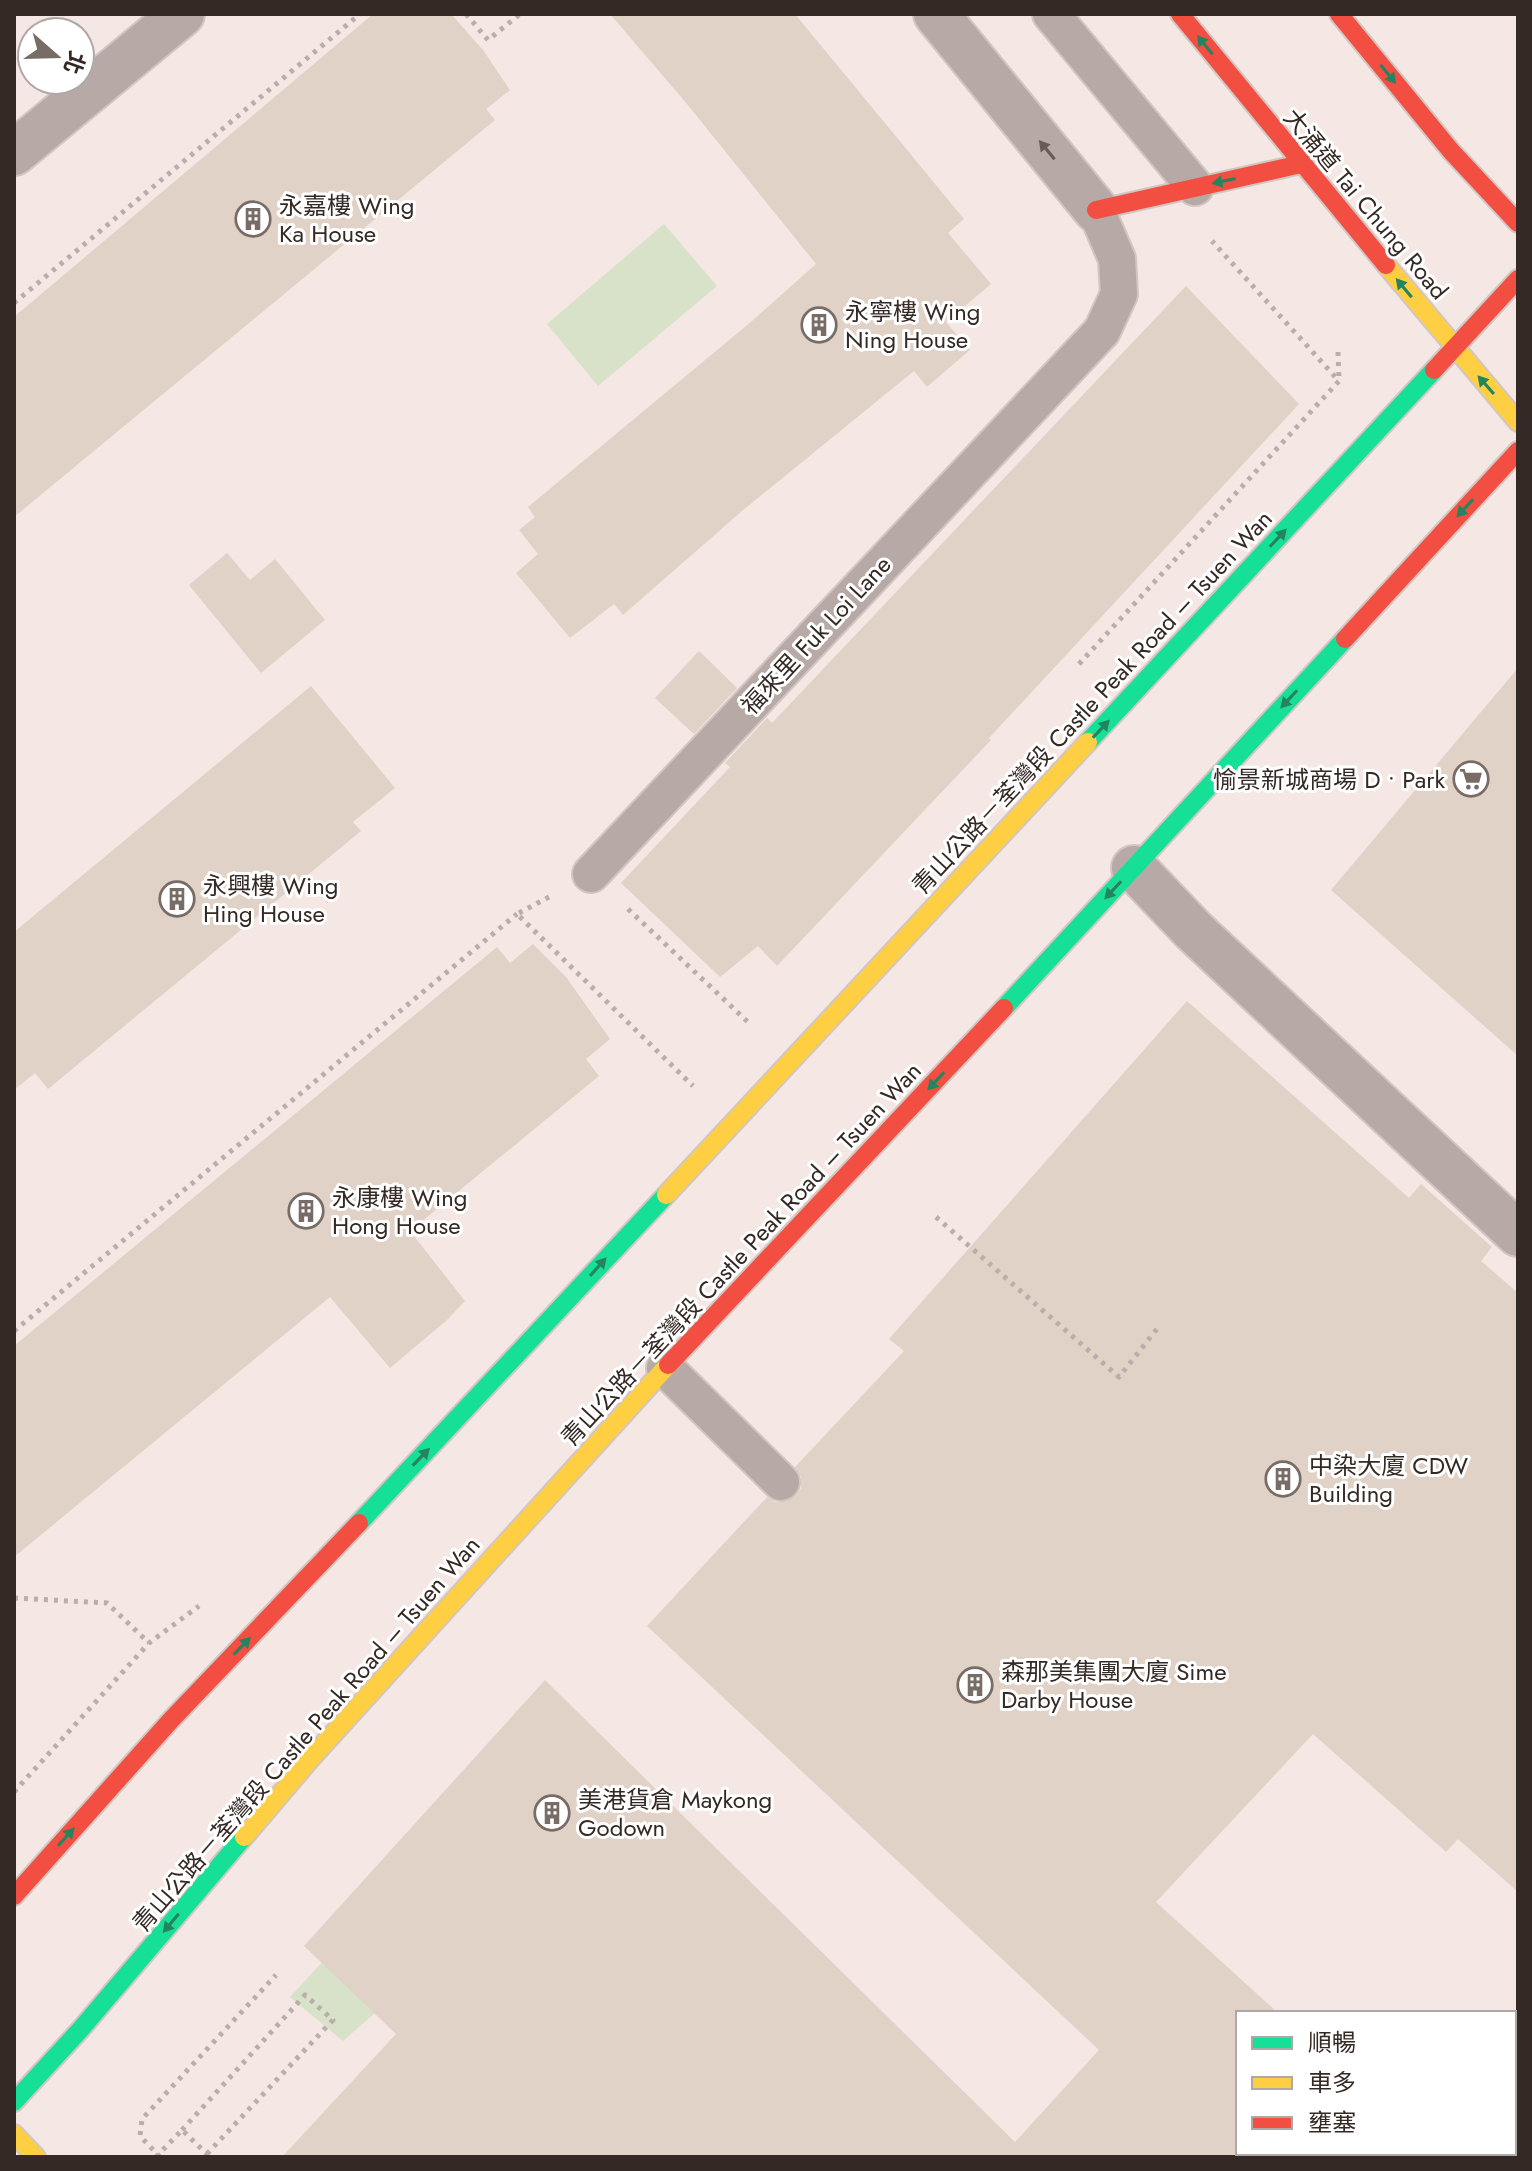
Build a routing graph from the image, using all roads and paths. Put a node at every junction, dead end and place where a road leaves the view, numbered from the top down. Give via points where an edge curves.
1 (182, 14) edge
2 (360, 14) edge
3 (466, 14) edge
4 (520, 14) edge
5 (936, 14) edge
6 (1051, 14) edge
7 (1180, 14) edge
8 (1339, 14) edge
9 (14, 153) edge
10 (1301, 164) junction
11 (1195, 187) junction
12 (1096, 210) junction
13 (1518, 223) edge
14 (1207, 236) dead end
15 (1518, 279) edge
16 (14, 303) edge
17 (1454, 348) junction
18 (1338, 352) dead end
19 (1339, 381) junction
20 (1518, 422) edge
21 (1518, 451) edge
22 (1069, 675) dead end
23 (1134, 868) junction
24 (591, 874) junction
25 (517, 914) junction
26 (759, 1011) dead end
27 (749, 1023) junction
28 (739, 1033) dead end
29 (703, 1076) dead end
30 (936, 1217) dead end
31 (1518, 1234) edge
32 (1160, 1325) dead end
33 (14, 1331) edge
34 (665, 1368) junction
35 (781, 1482) dead end
36 (14, 1598) edge
37 (14, 1791) edge
38 (14, 1896) edge
39 (276, 1975) dead end
40 (14, 2102) edge
41 (182, 2130) junction
42 (14, 2134) edge
43 (36, 2157) edge
44 (158, 2157) edge
45 (207, 2157) edge

1 - 9 street
2 - 16 path
3 - 4 path via 488,40
12 -> 5 street
6 - 11 lane
10 -> 7 main road, 大涌道 Tai Chung Road
8 -> 13 main road via 1451,151
10 -> 11 main road
17 -> 10 main road, 大涌道 Tai Chung Road
11 - 12 main road
12 - 24 lane, 福來里 Fuk Loi Lane via 1118,271 1119,294 1102,331
14 - 19 path
15 - 17 main road, 青山公路－荃灣段 Castle Peak Road – Tsuen Wan
20 -> 17 main road, 大涌道 Tai Chung Road
38 -> 17 main road, 青山公路－荃灣段 Castle Peak Road – Tsuen Wan via 171,1720 478,1398
18 - 19 path
19 - 22 path
21 -> 23 main road, 青山公路－荃灣段 Castle Peak Road – Tsuen Wan
23 - 31 street via 1193,930
23 -> 34 main road, 青山公路－荃灣段 Castle Peak Road – Tsuen Wan
24 - 25 path
24 - 27 path
25 - 29 path via 693,1087
25 - 33 path
26 - 27 path
27 - 28 path
30 - 32 path via 1119,1377
34 - 35 lane
34 -> 40 main road, 青山公路－荃灣段 Castle Peak Road – Tsuen Wan via 312,1757
36 - 37 path via 107,1603 149,1643
39 - 44 path via 142,2119 140,2136
41 - 44 path, bridge
41 - 45 path, bridge
41 - 45 path via 305,1995 333,2020
42 - 43 main road

